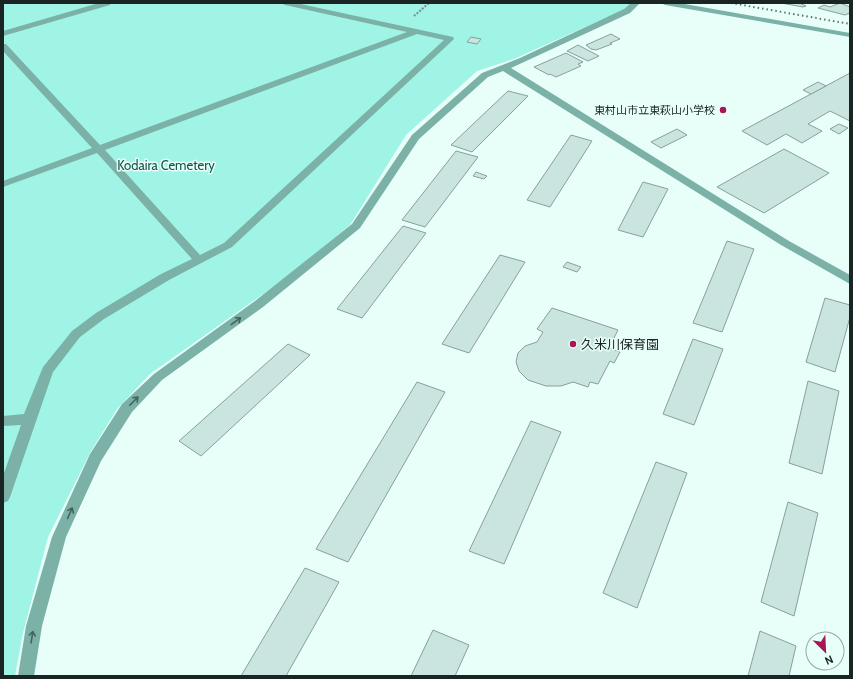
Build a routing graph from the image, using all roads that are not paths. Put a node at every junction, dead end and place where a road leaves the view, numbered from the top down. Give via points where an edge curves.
1 (107, 3) edge
2 (285, 3) edge
3 (636, 3) edge
4 (665, 3) edge
5 (416, 31) junction
6 (3, 34) edge
7 (850, 35) edge
8 (3, 46) edge
9 (503, 68) junction
10 (98, 148) junction
11 (3, 184) edge
12 (198, 260) junction
13 (850, 280) edge
14 (29, 418) junction
15 (3, 421) edge
16 (3, 497) edge
17 (26, 676) edge

1 - 6 street
2 - 5 street
3 - 9 street via 626,11
4 - 7 street
5 - 10 street
5 - 12 street via 450,39 228,245
8 - 10 street
9 - 13 street via 778,239
17 -> 9 street via 34,626 59,538 95,458 127,408 158,377 259,304 356,226 415,137 485,75
10 - 11 street
10 - 12 street
12 - 14 street via 100,316 76,334 47,370
14 - 15 street
14 - 16 street

